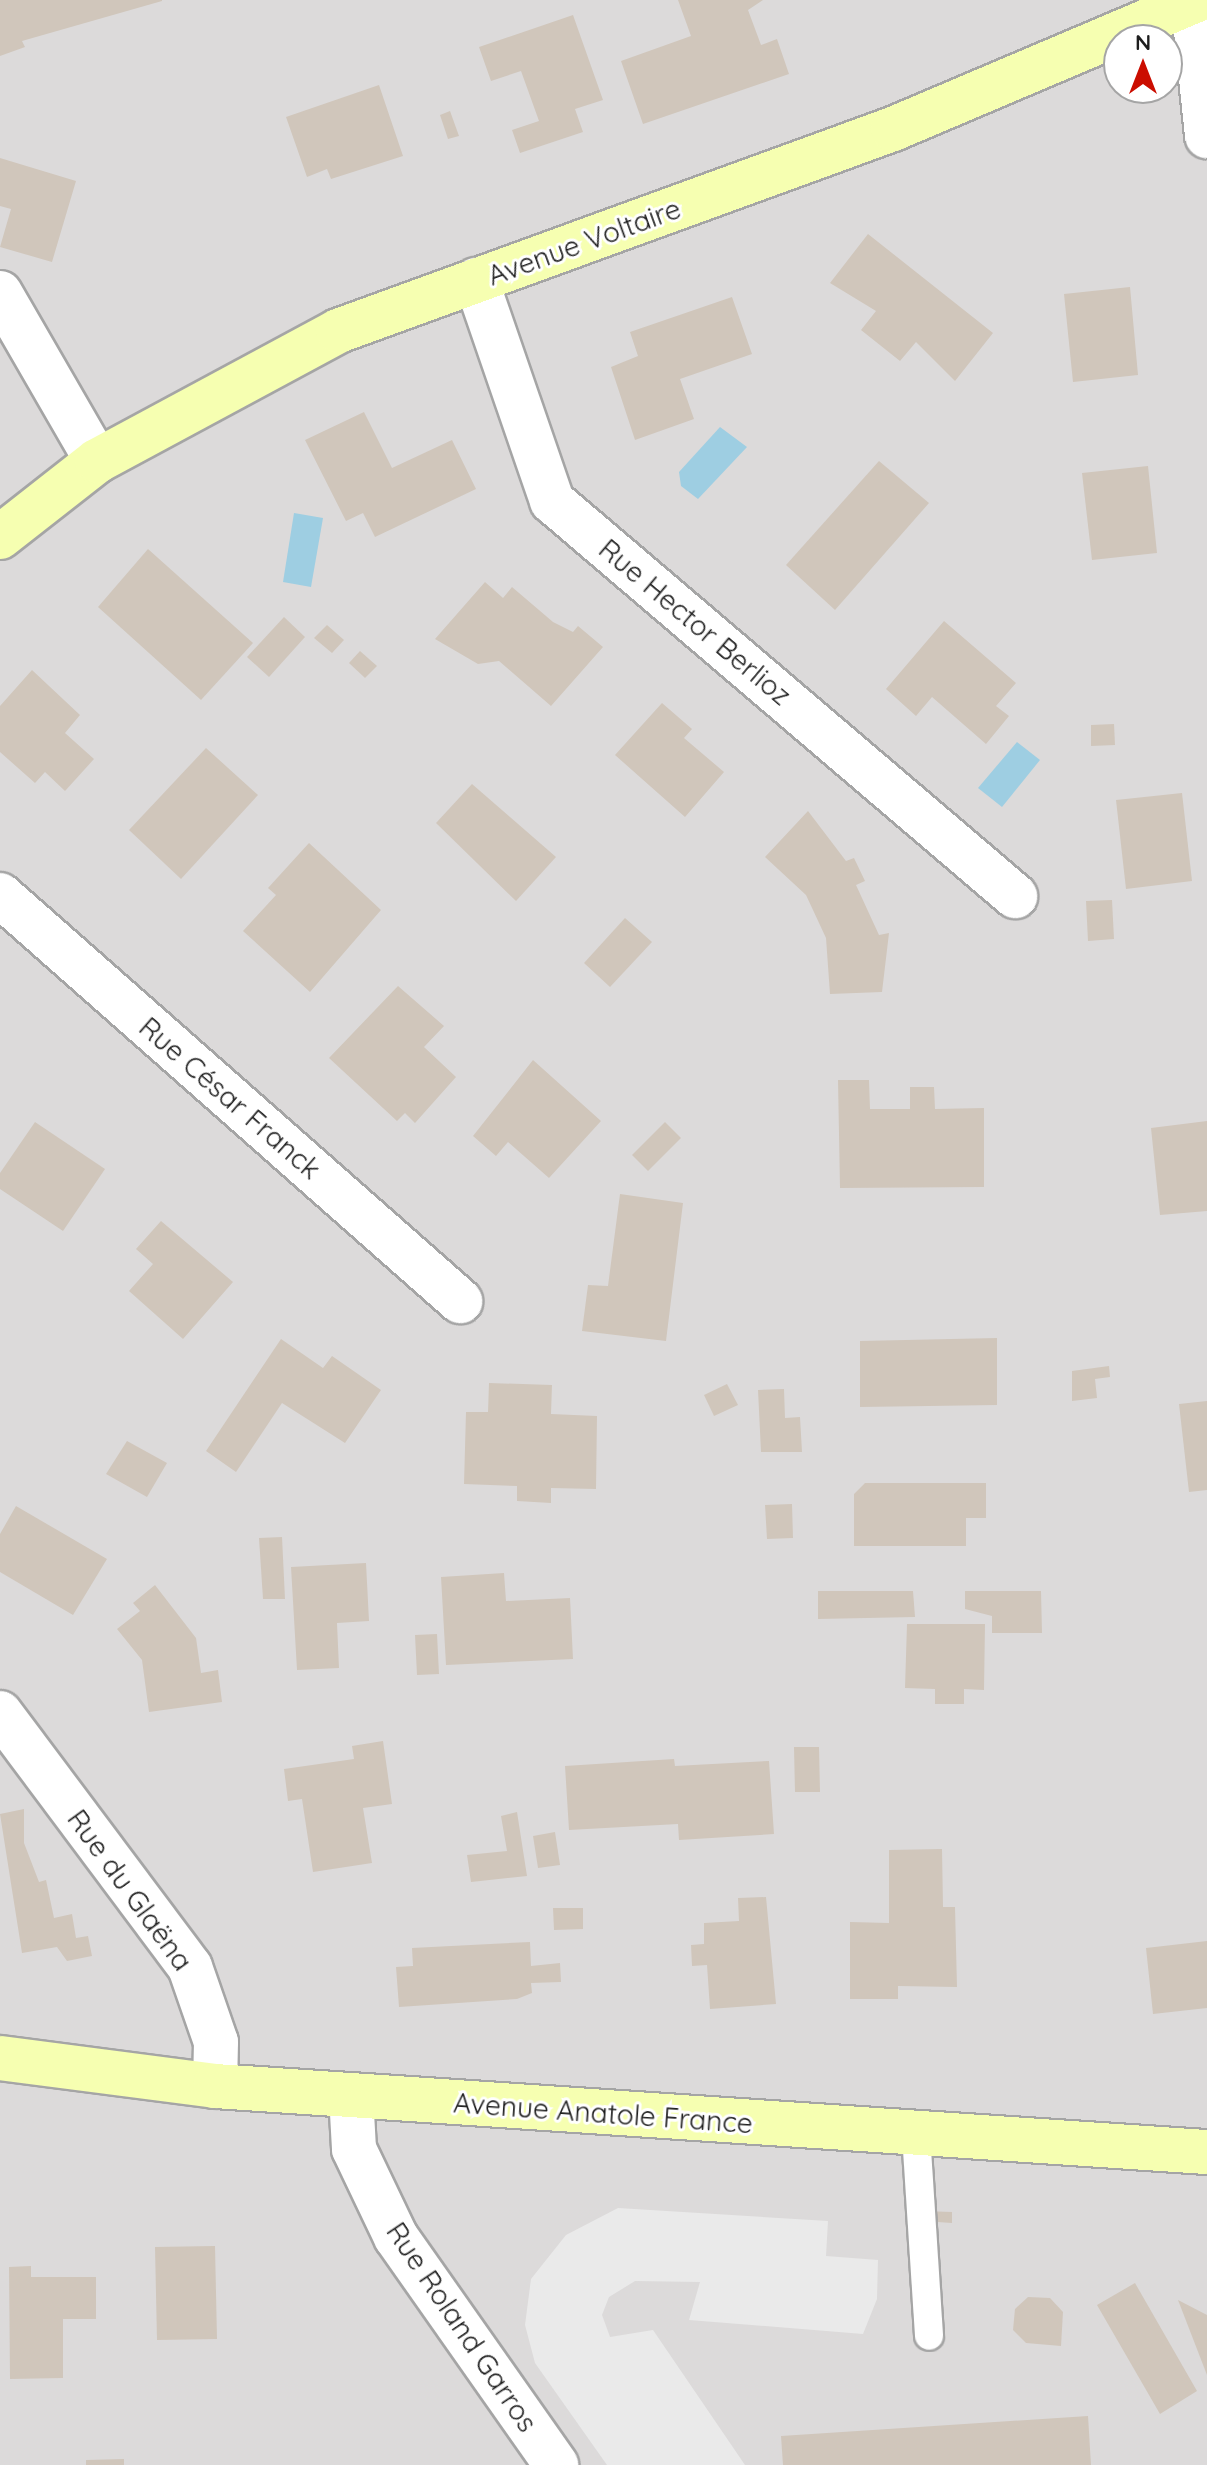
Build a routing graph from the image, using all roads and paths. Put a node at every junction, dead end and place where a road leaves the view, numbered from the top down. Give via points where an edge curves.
1 (1195, 1) edge
2 (1207, 136) edge
3 (476, 280) junction
4 (0, 293) edge
5 (97, 461) junction
6 (0, 537) edge
7 (0, 895) edge
8 (1015, 896) dead end
9 (460, 1301) dead end
10 (0, 1713) edge
11 (0, 2058) edge
12 (215, 2086) junction
13 (351, 2095) junction
14 (916, 2134) junction
15 (1207, 2152) edge
16 (929, 2336) dead end
17 (556, 2465) edge

1 - 2 street
1 - 3 main road, Avenue Voltaire via 893,129
3 - 5 main road, Avenue Voltaire via 338,331
3 - 8 street, Rue Hector Berlioz via 552,501
4 - 5 street
5 - 6 main road, Avenue Voltaire
7 - 9 street, Rue César Franck
10 - 12 street, Rue du Glaëna via 190,1967 216,2042
11 - 12 main road, Avenue Anatole France
12 - 13 main road, Avenue Anatole France
13 - 14 main road, Avenue Anatole France
13 - 17 street, Rue Roland Garros via 354,2149 396,2237
14 - 15 main road, Avenue Anatole France
14 - 16 lane

